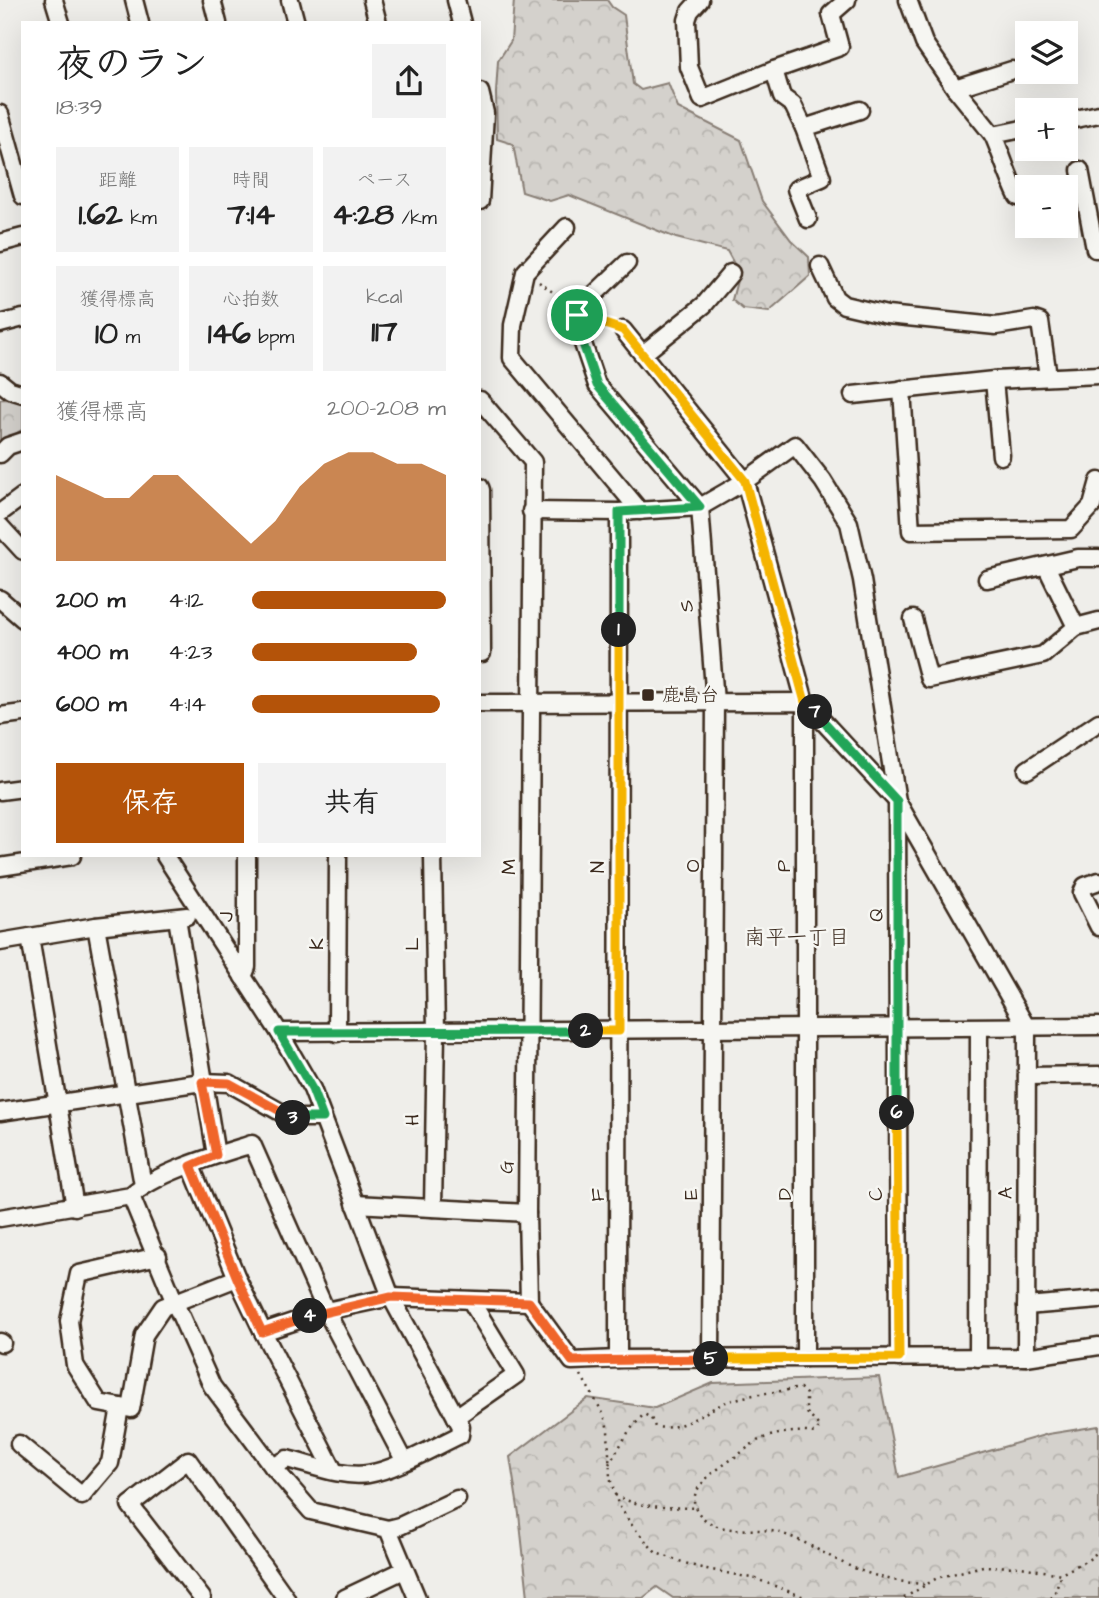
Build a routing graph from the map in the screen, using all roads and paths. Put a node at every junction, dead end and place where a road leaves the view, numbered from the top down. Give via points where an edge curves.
1 (54, 0) edge
2 (134, 0) edge
3 (212, 0) edge
4 (290, 0) edge
5 (372, 0) edge
6 (456, 0) edge
7 (700, 0) edge
8 (847, 0) edge
9 (908, 0) edge
10 (60, 21) edge
11 (139, 21) edge
12 (217, 21) edge
13 (295, 21) edge
14 (377, 21) edge
15 (461, 21) edge
16 (774, 70) junction
17 (1012, 70) dead end
18 (955, 88) junction
19 (860, 110) dead end
20 (0, 114) edge
21 (482, 114) edge
22 (1099, 114) edge
23 (1078, 118) edge
24 (804, 128) junction
25 (1015, 130) edge
26 (993, 135) junction
27 (481, 156) edge
28 (1080, 170) dead end
29 (21, 189) edge
30 (1015, 191) edge
31 (808, 219) dead end
32 (568, 227) dead end
33 (21, 238) edge
34 (0, 243) edge
35 (1099, 248) edge
36 (627, 263) dead end
37 (820, 265) dead end
38 (525, 272) junction
39 (731, 273) dead end
40 (577, 312) junction
41 (21, 319) edge
42 (0, 324) edge
43 (623, 330) joint
44 (643, 354) junction
45 (1099, 375) edge
46 (1048, 376) junction
47 (994, 380) junction
48 (0, 382) edge
49 (902, 389) junction
50 (21, 393) edge
51 (852, 396) dead end
52 (481, 402) edge
53 (21, 442) edge
54 (0, 454) edge
55 (1002, 456) dead end
56 (745, 481) junction
57 (1099, 481) edge
58 (481, 490) edge
59 (21, 497) edge
60 (700, 507) junction
61 (531, 511) junction
62 (640, 511) junction
63 (619, 512) junction
64 (0, 513) edge
65 (0, 526) edge
66 (1071, 529) junction
67 (21, 549) edge
68 (1099, 558) edge
69 (1072, 559) junction
70 (1046, 566) junction
71 (987, 579) dead end
72 (0, 599) edge
73 (21, 617) edge
74 (913, 619) dead end
75 (1099, 621) edge
76 (1076, 627) junction
77 (481, 653) edge
78 (715, 702) junction
79 (805, 702) junction
80 (481, 703) edge
81 (531, 703) junction
82 (619, 703) junction
83 (21, 713) edge
84 (0, 716) edge
85 (1099, 722) edge
86 (1027, 770) dead end
87 (21, 788) edge
88 (0, 791) edge
89 (897, 801) junction
90 (65, 857) edge
91 (166, 857) edge
92 (247, 857) edge
93 (338, 857) edge
94 (433, 857) edge
95 (0, 867) edge
96 (1099, 881) edge
97 (200, 913) junction
98 (177, 918) junction
99 (96, 926) junction
100 (1099, 927) edge
101 (30, 937) junction
102 (0, 942) edge
103 (243, 977) junction
104 (1099, 1026) edge
105 (979, 1028) junction
106 (1027, 1028) junction
107 (896, 1029) junction
108 (713, 1030) junction
109 (806, 1030) junction
110 (530, 1031) junction
111 (619, 1031) junction
112 (279, 1032) junction
113 (436, 1032) junction
114 (338, 1033) junction
115 (1099, 1075) edge
116 (1027, 1076) junction
117 (202, 1082) junction
118 (127, 1093) junction
119 (58, 1103) junction
120 (0, 1112) edge
121 (323, 1118) junction
122 (216, 1155) junction
123 (191, 1166) junction
124 (137, 1190) junction
125 (355, 1205) junction
126 (75, 1207) junction
127 (433, 1208) junction
128 (527, 1213) junction
129 (0, 1218) edge
130 (158, 1256) junction
131 (237, 1278) junction
132 (391, 1297) junction
133 (1099, 1300) edge
134 (471, 1301) junction
135 (529, 1302) junction
136 (175, 1303) junction
137 (1026, 1306) junction
138 (326, 1311) junction
139 (262, 1332) junction
140 (1099, 1346) edge
141 (1026, 1357) junction
142 (806, 1358) junction
143 (899, 1358) junction
144 (978, 1358) junction
145 (618, 1359) junction
146 (710, 1359) junction
147 (572, 1361) junction
148 (120, 1407) junction
149 (456, 1417) junction
150 (19, 1444) dead end
151 (404, 1460) junction
152 (610, 1464) junction
153 (273, 1467) junction
154 (334, 1471) junction
155 (615, 1495) junction
156 (457, 1499) dead end
157 (697, 1508) junction
158 (388, 1529) junction
159 (1099, 1550) edge
160 (404, 1570) junction
161 (1061, 1574) junction
162 (927, 1584) junction
163 (202, 1598) edge
164 (286, 1598) edge
165 (345, 1598) edge
166 (417, 1598) edge
167 (807, 1598) edge
168 (904, 1598) edge
169 (1051, 1598) edge

1 - 10 street
2 - 11 street
3 - 12 street
4 - 13 street
5 - 14 street
6 - 15 street
7 - 16 street via 687,20 689,67 702,99
8 - 16 street via 831,15 841,47
9 - 18 street via 924,43
16 - 24 street via 782,97 793,105
17 - 18 street
18 - 26 street
19 - 24 street
20 - 29 street
21 - 27 street
22 - 23 street
24 - 31 street via 822,178 796,189
25 - 26 street
26 - 30 street
28 - 35 street via 1095,249
32 - 38 street
33 - 34 street
36 - 40 street
37 - 46 street via 835,298 844,305 887,315 996,326 1040,322
38 - 40 path
38 - 62 street via 513,326 512,358
39 - 44 street via 704,305
40 - 43 path
40 - 60 street via 577,326 597,385
41 - 42 street
43 - 44 street
44 - 56 street
45 - 46 street
46 - 47 street
47 - 49 street
47 - 55 street
48 - 50 street
49 - 51 street
49 - 66 street via 911,531
52 - 61 street, M via 533,462
53 - 54 street
56 - 60 street
56 - 79 street
56 - 89 street via 795,445 849,523
57 - 66 street via 1093,506
58 - 77 street
59 - 64 street
60 - 62 street
60 - 78 street, S
61 - 63 street
61 - 81 street, M
62 - 63 street
63 - 82 street, N
65 - 67 street
66 - 69 street
68 - 69 street
69 - 70 street
70 - 71 street
70 - 76 street
72 - 73 street
74 - 76 street via 929,679 1043,655
75 - 76 street
78 - 79 street
78 - 82 street
78 - 108 street, O
79 - 89 street
79 - 109 street, P
80 - 81 street
81 - 82 street
81 - 110 street, M
82 - 111 street, N
83 - 84 street
85 - 86 street
87 - 88 street
89 - 106 street
89 - 107 street, Q
90 - 95 street
91 - 97 street
92 - 103 street, J via 247,967
93 - 114 street, K
94 - 113 street, L
96 - 100 street via 1085,886 1082,893
97 - 98 street
97 - 103 street
98 - 99 street
98 - 117 street
99 - 101 street
99 - 118 street
101 - 102 street
101 - 119 street
103 - 112 street
104 - 106 street
105 - 106 street
105 - 107 street
105 - 144 street
106 - 116 street, A
107 - 109 street
107 - 143 street, C
108 - 109 street
108 - 111 street
108 - 146 street, E
109 - 142 street, D
110 - 111 street
110 - 113 street
110 - 128 street, G
111 - 145 street, F
112 - 114 street
112 - 121 street
113 - 114 street
113 - 127 street, H
115 - 116 street
116 - 137 street, A
117 - 118 street
117 - 121 street via 229,1083 291,1118
117 - 122 street
118 - 119 street
118 - 124 street
119 - 120 street
119 - 126 street
121 - 125 street
122 - 123 street
122 - 138 street via 252,1144
123 - 124 street
123 - 131 street
124 - 126 street
124 - 130 street
125 - 127 street
125 - 132 street
126 - 129 street
127 - 128 street
128 - 135 street, G
130 - 136 street
130 - 148 street via 79,1274 69,1321 75,1365 99,1403
131 - 136 street
131 - 139 street
132 - 134 street
132 - 138 street
132 - 149 street
133 - 137 street
134 - 135 street
134 - 149 street via 516,1375
135 - 147 street
136 - 148 street via 163,1307 144,1335 131,1409
136 - 153 street via 212,1386
137 - 141 street, A
138 - 139 street
138 - 151 street
139 - 154 street
140 - 141 street
141 - 144 street
142 - 143 street
142 - 146 street
143 - 144 street
145 - 146 street
145 - 147 street
147 - 152 path via 604,1415
148 - 150 street via 110,1463 82,1496
149 - 151 street via 460,1435
151 - 154 street via 366,1475
152 - 155 path
152 - 157 path via 644,1415 655,1427 668,1429 733,1399 800,1388 806,1394 806,1412 820,1427 814,1433 800,1430 761,1439 699,1483
153 - 154 street via 286,1459
153 - 158 street via 311,1510
155 - 157 path via 651,1506
155 - 167 path via 631,1524 656,1553 756,1579
156 - 158 street
157 - 162 path via 708,1522 725,1528 796,1537 878,1577
158 - 160 street
159 - 161 path
160 - 165 street
160 - 166 street
161 - 162 path via 984,1566
161 - 169 path
162 - 168 path
163 - 164 street via 130,1505 188,1460

